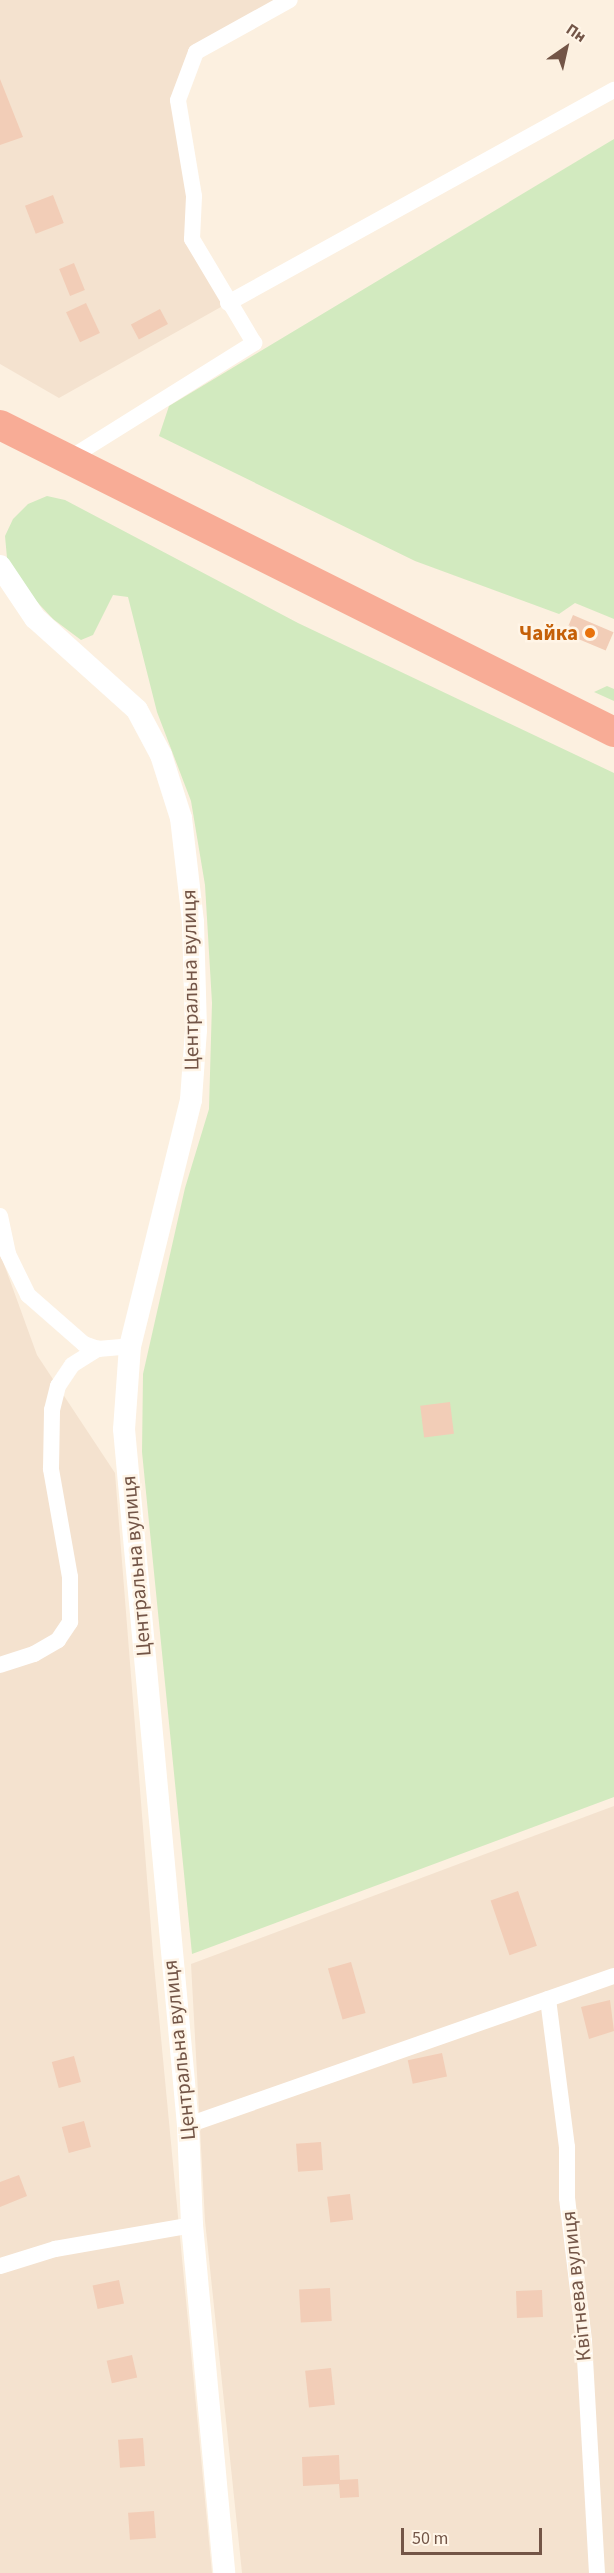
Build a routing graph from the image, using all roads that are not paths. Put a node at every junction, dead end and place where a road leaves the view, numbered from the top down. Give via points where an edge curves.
1 (290, 0) edge
2 (614, 90) edge
3 (228, 303) junction
4 (0, 425) edge
5 (67, 460) junction
6 (0, 566) edge
7 (614, 732) edge
8 (0, 1216) edge
9 (130, 1346) junction
10 (98, 1349) junction
11 (0, 1665) edge
12 (614, 1976) edge
13 (548, 1999) junction
14 (189, 2125) junction
15 (192, 2225) junction
16 (0, 2266) edge
17 (224, 2573) edge
18 (597, 2573) edge

1 - 3 street via 196,52 178,100 194,196 192,239
2 - 3 street
3 - 5 street via 254,343
4 - 5 highway
5 - 7 highway
6 - 9 street, Центральна вулиця via 35,618 137,710 161,755 181,818 193,922 196,1030 191,1100
8 - 10 street via 8,1254 28,1295 84,1344
9 - 10 street
9 - 14 street, Центральна вулиця via 124,1429
10 - 11 street via 72,1365 58,1386 52,1410 51,1469 70,1576 70,1622 58,1641
12 - 13 street
13 - 14 street
13 - 18 street, Квітнева вулиця via 566,2137 567,2198 584,2342
14 - 15 street, Центральна вулиця
15 - 16 street via 55,2249
15 - 17 street, Центральна вулиця

